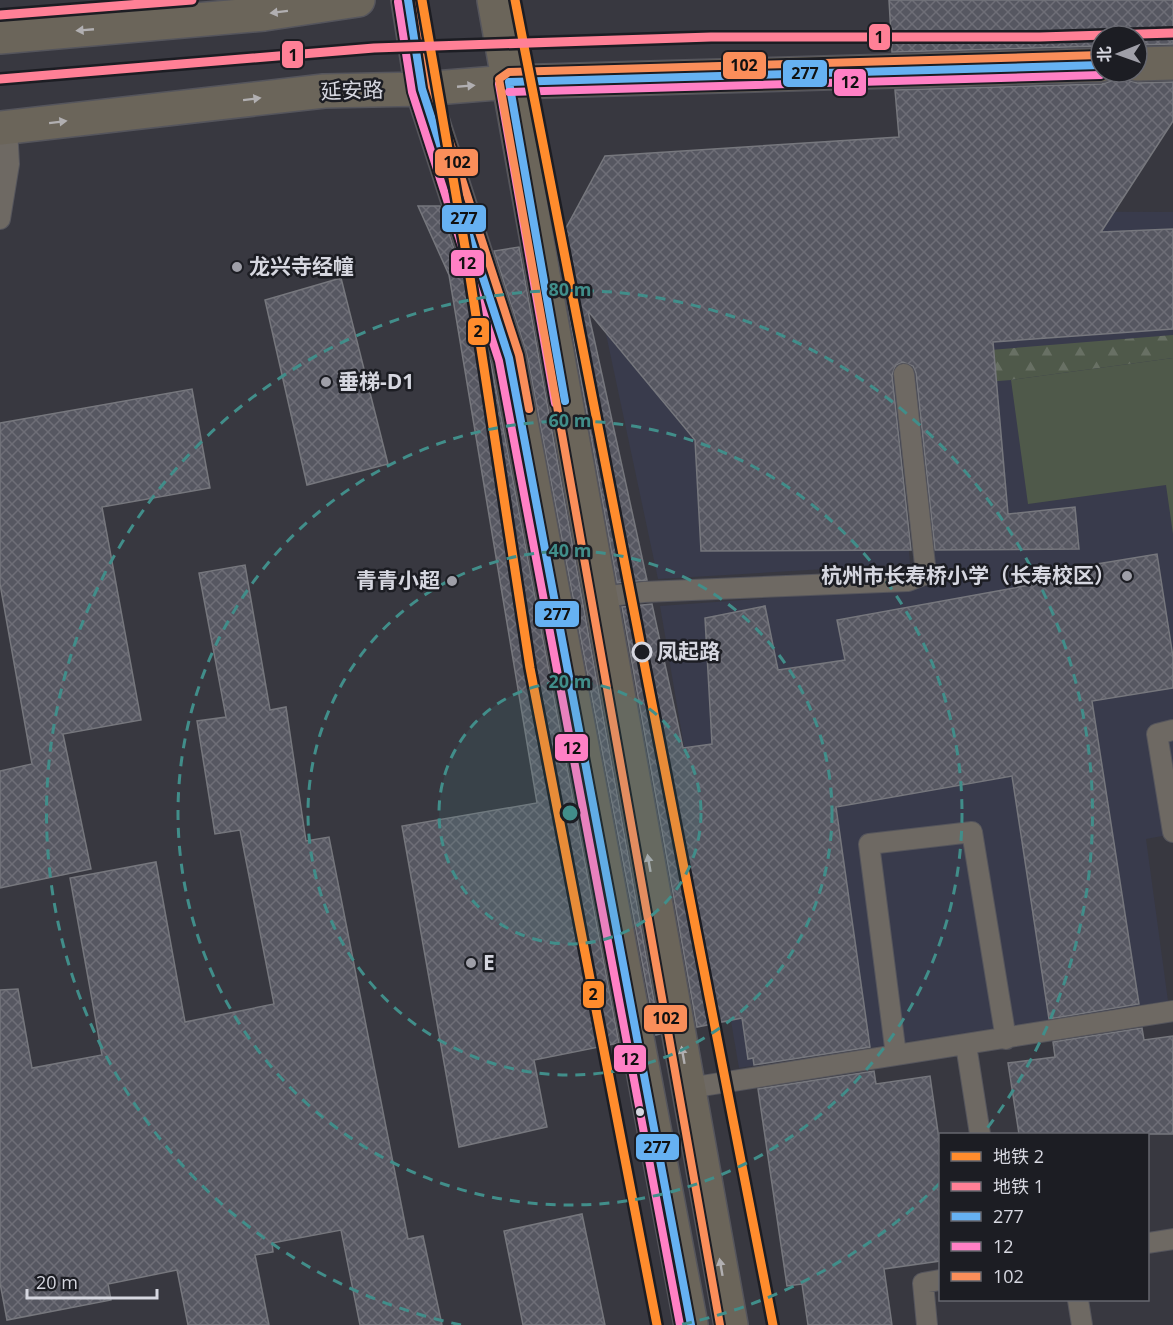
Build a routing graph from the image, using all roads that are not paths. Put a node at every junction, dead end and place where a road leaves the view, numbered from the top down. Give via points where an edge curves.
1 (358, 0) edge
2 (408, 0) edge
3 (494, 0) edge
4 (0, 37) edge
5 (1173, 63) edge
6 (1149, 64) edge
7 (1089, 65) edge
8 (509, 82) junction
9 (422, 89) junction
10 (4, 128) edge
11 (0, 219) edge
12 (904, 374) dead end
13 (601, 597) junction
14 (1173, 730) edge
15 (1173, 832) edge
16 (1173, 1011) edge
17 (1006, 1039) junction
18 (966, 1045) junction
19 (896, 1055) junction
20 (689, 1088) junction
21 (980, 1133) edge
22 (1173, 1239) edge
23 (1149, 1243) edge
24 (939, 1280) edge
25 (1078, 1301) edge
26 (690, 1325) edge
27 (731, 1325) edge
28 (927, 1325) edge
29 (1082, 1325) edge

1 -> 4 main road via 264,14
2 - 9 main road
3 - 8 main road
5 - 6 main road
7 - 8 main road, 延安路
9 -> 8 main road, 延安路
8 - 13 main road
10 -> 9 main road, 延安路 via 324,91
9 - 26 main road via 509,358
10 - 11 lane via 9,164
12 - 13 lane via 926,574 908,581 644,591
20 -> 13 main road
14 - 15 lane via 1157,734
16 - 17 lane
17 - 18 lane
17 - 19 lane via 972,832 869,844
18 - 19 lane
18 - 21 lane
19 - 20 lane
27 -> 20 main road
22 - 23 lane
24 - 28 lane via 923,1283
25 - 29 lane

